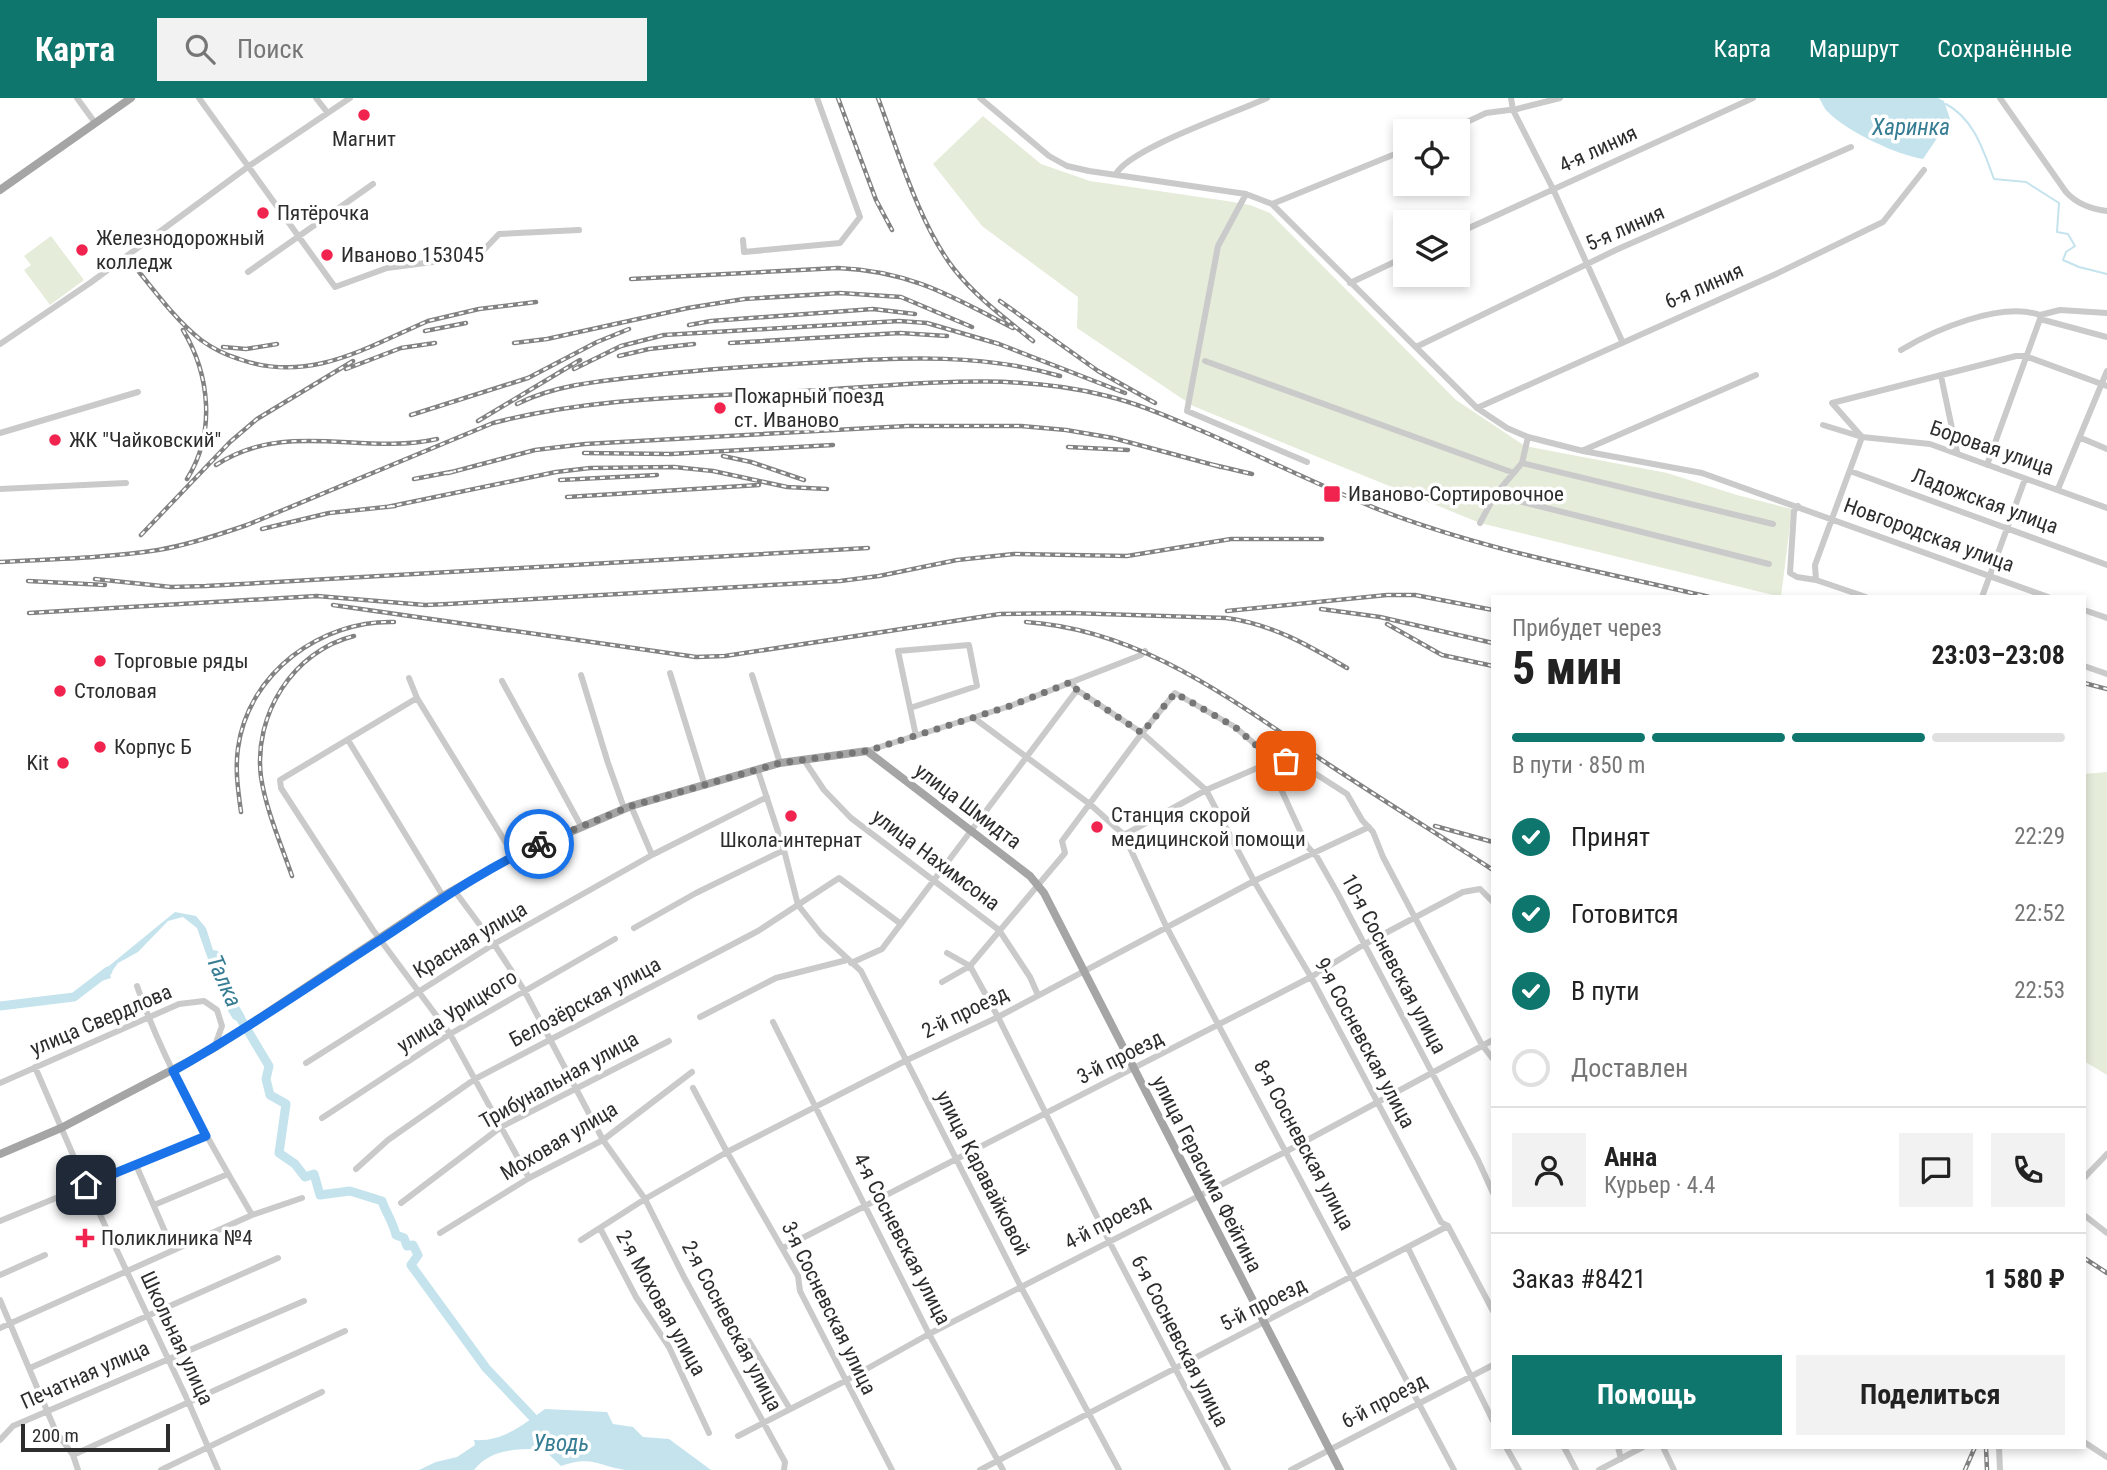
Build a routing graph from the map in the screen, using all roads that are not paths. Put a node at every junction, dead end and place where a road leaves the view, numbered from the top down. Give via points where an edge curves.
1 (77, 98) edge
2 (124, 98) edge
3 (131, 98) edge
4 (199, 98) edge
5 (316, 98) edge
6 (349, 98) edge
7 (817, 98) edge
8 (980, 98) edge
9 (1511, 98) edge
10 (1560, 98) edge
11 (1753, 98) edge
12 (2000, 98) edge
13 (1265, 99) edge
14 (1513, 110) junction
15 (327, 112) junction
16 (93, 120) junction
17 (1470, 120) edge
18 (1851, 147) dead end
19 (1393, 155) edge
20 (249, 166) junction
21 (1924, 170) dead end
22 (1116, 174) junction
23 (373, 184) dead end
24 (1, 186) edge
25 (1553, 189) junction
26 (1246, 194) junction
27 (1272, 204) junction
28 (2107, 211) edge
29 (1470, 227) edge
30 (579, 230) dead end
31 (298, 236) junction
32 (743, 240) dead end
33 (1393, 262) edge
34 (1586, 265) junction
35 (248, 272) dead end
36 (1350, 282) junction
37 (2107, 313) edge
38 (2040, 317) junction
39 (2107, 337) edge
40 (1622, 341) junction
41 (0, 344) edge
42 (1416, 347) junction
43 (1901, 350) dead end
44 (2025, 356) junction
45 (1205, 361) dead end
46 (2107, 371) edge
47 (1756, 376) dead end
48 (1941, 376) junction
49 (2105, 385) edge
50 (138, 392) dead end
51 (1477, 408) junction
52 (1824, 425) dead end
53 (0, 433) edge
54 (1528, 437) junction
55 (1862, 437) junction
56 (2081, 438) junction
57 (2107, 449) edge
58 (1583, 451) junction
59 (1957, 452) junction
60 (1307, 462) dead end
61 (1522, 463) junction
62 (1987, 465) junction
63 (1850, 471) junction
64 (1514, 473) junction
65 (2025, 479) junction
66 (126, 483) dead end
67 (0, 489) edge
68 (2058, 489) junction
69 (1495, 495) junction
70 (1798, 506) junction
71 (2107, 508) edge
72 (1833, 519) junction
73 (1480, 523) dead end
74 (1773, 524) dead end
75 (2007, 527) junction
76 (1769, 565) dead end
77 (2107, 565) edge
78 (1991, 576) junction
79 (1816, 580) junction
80 (1860, 595) edge
81 (1983, 595) edge
82 (2043, 595) edge
83 (2086, 611) edge
84 (2107, 618) edge
85 (1145, 651) dead end
86 (2086, 667) edge
87 (670, 673) dead end
88 (2107, 674) edge
89 (581, 675) dead end
90 (752, 675) dead end
91 (409, 678) dead end
92 (502, 681) dead end
93 (1071, 682) junction
94 (1077, 690) junction
95 (417, 698) junction
96 (910, 708) junction
97 (974, 718) junction
98 (1142, 733) junction
99 (916, 736) junction
100 (348, 740) junction
101 (867, 751) junction
102 (1264, 752) junction
103 (1026, 757) junction
104 (804, 760) junction
105 (780, 763) junction
106 (1269, 763) junction
107 (758, 771) junction
108 (705, 786) junction
109 (1206, 790) junction
110 (767, 797) junction
111 (1091, 805) junction
112 (628, 807) junction
113 (581, 826) junction
114 (1369, 827) junction
115 (970, 829) junction
116 (1124, 835) junction
117 (784, 850) junction
118 (1314, 853) junction
119 (652, 855) junction
120 (514, 856) junction
121 (933, 880) junction
122 (1254, 881) junction
123 (1037, 884) junction
124 (454, 890) junction
125 (1044, 893) joint
126 (443, 896) junction
127 (1491, 900) edge
128 (798, 905) junction
129 (1414, 918) junction
130 (901, 924) junction
131 (1166, 926) junction
132 (634, 928) dead end
133 (999, 930) junction
134 (381, 939) junction
135 (615, 939) dead end
136 (494, 944) junction
137 (1363, 945) junction
138 (947, 953) dead end
139 (849, 962) junction
140 (970, 966) junction
141 (1083, 972) junction
142 (1311, 977) junction
143 (942, 982) dead end
144 (137, 986) dead end
145 (419, 990) junction
146 (524, 990) junction
147 (1038, 995) junction
148 (148, 1017) junction
149 (700, 1017) dead end
150 (998, 1017) junction
151 (773, 1022) dead end
152 (1220, 1024) junction
153 (450, 1034) junction
154 (552, 1040) junction
155 (668, 1041) dead end
156 (1491, 1041) edge
157 (1482, 1045) junction
158 (214, 1048) junction
159 (1491, 1056) edge
160 (905, 1061) junction
161 (306, 1063) dead end
162 (35, 1067) junction
163 (1134, 1070) junction
164 (173, 1071) junction
165 (692, 1072) dead end
166 (1431, 1073) junction
167 (475, 1079) junction
168 (0, 1083) edge
169 (578, 1088) junction
170 (693, 1088) dead end
171 (1377, 1101) junction
172 (814, 1107) junction
173 (1046, 1114) junction
174 (322, 1118) dead end
175 (501, 1127) junction
176 (61, 1128) junction
177 (206, 1136) junction
178 (603, 1140) junction
179 (1287, 1151) junction
180 (726, 1152) junction
181 (0, 1154) edge
182 (2107, 1154) edge
183 (956, 1158) junction
184 (136, 1165) junction
185 (356, 1169) dead end
186 (229, 1174) junction
187 (2086, 1176) edge
188 (530, 1178) junction
189 (86, 1185) junction
190 (1491, 1189) edge
191 (1198, 1194) junction
192 (302, 1198) dead end
193 (645, 1199) junction
194 (401, 1203) dead end
195 (154, 1205) junction
196 (867, 1207) junction
197 (252, 1215) junction
198 (2086, 1217) edge
199 (0, 1222) edge
200 (1448, 1226) junction
201 (600, 1228) junction
202 (440, 1233) dead end
203 (2107, 1233) edge
204 (581, 1240) dead end
205 (1109, 1241) junction
206 (783, 1248) junction
207 (1408, 1248) junction
208 (173, 1250) junction
209 (45, 1255) dead end
210 (278, 1258) dead end
211 (126, 1270) junction
212 (0, 1275) edge
213 (1354, 1277) junction
214 (1021, 1287) junction
215 (0, 1300) edge
216 (304, 1301) dead end
217 (1491, 1307) edge
218 (148, 1317) junction
219 (1264, 1323) junction
220 (11, 1324) junction
221 (0, 1328) edge
222 (345, 1331) dead end
223 (929, 1334) junction
224 (749, 1341) dead end
225 (168, 1358) junction
226 (1491, 1366) edge
227 (30, 1367) junction
228 (1175, 1368) junction
229 (1469, 1377) junction
230 (845, 1381) junction
231 (323, 1392) dead end
232 (188, 1401) junction
233 (1419, 1402) junction
234 (790, 1409) junction
235 (48, 1410) junction
236 (1088, 1412) junction
237 (1491, 1418) edge
238 (764, 1422) junction
239 (709, 1433) dead end
240 (738, 1436) dead end
241 (0, 1440) edge
242 (2086, 1443) edge
243 (207, 1449) junction
244 (1507, 1449) edge
245 (1565, 1449) edge
246 (1618, 1449) edge
247 (1639, 1449) edge
248 (1664, 1449) edge
249 (1999, 1449) edge
250 (1329, 1450) junction
251 (73, 1455) junction
252 (2107, 1457) edge
253 (1621, 1459) junction
254 (998, 1460) junction
255 (78, 1470) edge
256 (161, 1470) edge
257 (218, 1470) edge
258 (784, 1470) edge
259 (892, 1470) edge
260 (980, 1470) edge
261 (1003, 1470) edge
262 (1119, 1470) edge
263 (1227, 1470) edge
264 (1291, 1470) edge
265 (1340, 1470) edge
266 (1454, 1470) edge
267 (1519, 1470) edge
268 (1576, 1470) edge
269 (1599, 1470) edge
270 (1674, 1470) edge
271 (2000, 1470) edge

1 - 16 street
2 - 16 main road
3 - 24 main road
4 - 20 street
5 - 15 street
6 - 15 street
7 - 32 street via 860,217 840,243 744,252
8 - 22 street via 1049,156 1067,166
9 - 14 street
10 - 14 street
11 - 25 street, 4-я линия
12 - 28 street via 2066,192 2074,200
13 - 22 street via 1163,142 1120,166
14 - 17 street
14 - 25 street
15 - 20 street
16 - 24 main road
18 - 34 street, 5-я линия
19 - 27 street
20 - 31 street
20 - 41 street
21 - 40 street, 6-я линия via 1883,222
22 - 26 street
23 - 31 street
25 - 29 street, 4-я линия
25 - 34 street
26 - 27 street
26 - 60 street via 1218,246 1187,411
27 - 36 street, Новгородская улица
30 - 31 street via 499,234 478,256 387,268 335,286
31 - 35 street
33 - 36 street
34 - 40 street
34 - 42 street, 5-я линия
36 - 42 street, Новгородская улица
37 - 38 street via 2060,310
38 - 39 street
38 - 43 street via 2017,310 1970,320
38 - 44 street
40 - 51 street, 6-я линия
42 - 51 street, Новгородская улица
44 - 48 street
44 - 49 street
44 - 62 street
45 - 64 street
46 - 49 street
47 - 58 street
48 - 55 street via 1832,403
48 - 59 street
49 - 56 street
50 - 53 street
51 - 54 street, Новгородская улица
52 - 55 street, Боровая улица
54 - 58 street, Новгородская улица
54 - 61 street
55 - 59 street, Боровая улица via 1920,441
55 - 63 street
56 - 57 street
56 - 68 street
58 - 70 street, Новгородская улица via 1702,472
59 - 62 street, Боровая улица
61 - 64 street
61 - 74 street
62 - 65 street, Боровая улица
63 - 72 street
63 - 75 street, Ладожская улица
64 - 69 street
65 - 68 street, Боровая улица
65 - 75 street
66 - 67 street
68 - 71 street, Боровая улица
69 - 73 street
69 - 76 street
70 - 72 street, Новгородская улица
70 - 79 street via 1789,569 1797,577
72 - 78 street, Новгородская улица
72 - 79 street via 1815,565
75 - 77 street, Ладожская улица
75 - 78 street
78 - 81 street
78 - 82 street, Новгородская улица
79 - 80 street
83 - 84 street
85 - 93 street
86 - 88 street
87 - 108 street
89 - 112 street via 608,763
90 - 105 street
91 - 95 street
92 - 113 street
93 - 94 street
93 - 97 street
94 - 98 street
94 - 103 street
95 - 100 street
95 - 120 street
96 - 96 street via 898,652 969,645 977,686
96 - 99 street
97 - 99 street
97 - 103 street
98 - 102 street via 1175,693 1235,727
98 - 109 street
98 - 111 street
99 - 101 street
100 - 126 street
100 - 134 street via 280,780 281,788
101 - 104 main road
101 - 115 main road, улица Шмидта
102 - 106 street, 10-я Сосневская улица
102 - 114 street via 1308,769 1347,794
103 - 111 street
103 - 115 street
104 - 105 main road
104 - 121 street, улица Нахимсона via 851,818
105 - 107 main road
106 - 109 street
106 - 118 street, 10-я Сосневская улица
107 - 108 main road
107 - 110 street
108 - 112 main road
109 - 116 street
109 - 122 street, 9-я Сосневская улица
110 - 117 street
110 - 119 street, Красная улица
111 - 116 street
111 - 123 street via 1062,841 1065,853
112 - 113 main road
112 - 119 street
113 - 120 main road
114 - 118 street, 2-й проезд
114 - 129 street
115 - 121 street
115 - 123 main road, улица Шмидта
116 - 131 street, 8-я Сосневская улица
117 - 128 street
117 - 132 street
118 - 122 street, 2-й проезд
118 - 137 street, 10-я Сосневская улица
119 - 136 street, Красная улица
120 - 124 main road
121 - 130 street
121 - 133 street, улица Нахимсона
122 - 131 street, 2-й проезд
122 - 142 street, 9-я Сосневская улица
123 - 125 main road, улица Шмидта
123 - 133 street
124 - 126 main road
124 - 136 street, 2-я Сосневская улица
125 - 141 main road, улица Герасима Фейгина
126 - 134 main road
127 - 129 street, 3-й проезд via 1480,889 1470,890
128 - 130 street, Белозёрская улица via 839,878
128 - 139 street, улица Каравайковой
128 - 154 street, Белозёрская улица via 758,931
129 - 137 street, 3-й проезд
129 - 157 street
130 - 139 street via 882,949
131 - 141 street, 2-й проезд
131 - 152 street, 8-я Сосневская улица
133 - 140 street
133 - 147 street, улица Нахимсона
134 - 145 street
134 - 158 main road
135 - 146 street, улица Урицкого
136 - 145 street, Красная улица
136 - 146 street, 2-я Сосневская улица
137 - 142 street, 3-й проезд
137 - 166 street, 10-я Сосневская улица
138 - 140 street
139 - 149 street via 776,978
139 - 160 street, улица Каравайковой via 862,971
140 - 143 street
140 - 150 street, 6-я Сосневская улица
141 - 147 street, 2-й проезд
141 - 163 main road, улица Герасима Фейгина
142 - 152 street, 3-й проезд
142 - 171 street, 9-я Сосневская улица
144 - 148 street
145 - 153 street
145 - 161 street, Красная улица
146 - 153 street, улица Урицкого
146 - 154 street, 2-я Сосневская улица
147 - 150 street, 2-й проезд
148 - 158 street, улица Свердлова via 179,1004 204,1001 217,1010 222,1026
148 - 162 street, улица Свердлова
148 - 164 street
150 - 160 street, 2-й проезд
150 - 173 street, 6-я Сосневская улица
151 - 172 street, 4-я Сосневская улица
152 - 163 street, 3-й проезд
152 - 179 street, 8-я Сосневская улица
153 - 167 street
153 - 174 street, улица Урицкого
154 - 167 street, Белозёрская улица
154 - 169 street, 2-я Сосневская улица
155 - 169 street, Трибунальная улица
156 - 157 street, 4-й проезд
157 - 159 street
157 - 166 street, 4-й проезд
158 - 164 main road
160 - 172 street, 2-й проезд
160 - 183 street, улица Каравайковой
162 - 168 street, улица Свердлова
162 - 176 street, Школьная улица
163 - 173 street, 3-й проезд
163 - 191 main road, улица Герасима Фейгина
164 - 176 main road
164 - 177 street
165 - 178 street, Моховая улица
166 - 171 street, 4-й проезд
166 - 190 street, 10-я Сосневская улица
167 - 175 street
167 - 185 street, Белозёрская улица via 388,1140
169 - 175 street, Трибунальная улица
169 - 178 street, 2-я Сосневская улица
170 - 180 street, 3-я Сосневская улица
171 - 179 street, 4-й проезд
171 - 200 street, 9-я Сосневская улица via 1441,1222
172 - 180 street, 2-й проезд
172 - 196 street, 4-я Сосневская улица
173 - 183 street, 3-й проезд
173 - 205 street, 6-я Сосневская улица
175 - 188 street
175 - 194 street, Трибунальная улица
176 - 181 main road
176 - 189 street, Школьная улица
177 - 184 street
177 - 186 street
178 - 188 street, Моховая улица
178 - 193 street, 2-я Сосневская улица
179 - 191 street, 4-й проезд
179 - 213 street, 8-я Сосневская улица
180 - 193 street, 2-й проезд
180 - 206 street, 3-я Сосневская улица
182 - 187 street
183 - 196 street, 3-й проезд
183 - 214 street, улица Каравайковой
184 - 189 street
184 - 195 street
186 - 195 street
186 - 197 street
188 - 202 street, Моховая улица
189 - 199 street
189 - 211 street, Школьная улица
191 - 205 street, 4-й проезд
191 - 219 main road, улица Герасима Фейгина
192 - 197 street
193 - 201 street, 2-й проезд
193 - 238 street, 2-я Сосневская улица
195 - 208 street
196 - 206 street, 3-й проезд
196 - 223 street, 4-я Сосневская улица
197 - 208 street
198 - 203 street
200 - 207 street, 5-й проезд
200 - 217 street, 9-я Сосневская улица
201 - 204 street, 2-й проезд
201 - 239 street, 2-я Моховая улица via 669,1347
205 - 214 street, 4-й проезд
205 - 228 street, 6-я Сосневская улица
206 - 230 street, 3-я Сосневская улица
207 - 213 street, 5-й проезд
207 - 229 street
208 - 211 street
209 - 212 street
210 - 218 street
211 - 218 street, Школьная улица
211 - 220 street
213 - 219 street, 5-й проезд
213 - 233 street, 8-я Сосневская улица
214 - 223 street, 4-й проезд
214 - 236 street, улица Каравайковой
215 - 220 street
216 - 225 street, Печатная улица
218 - 225 street, Школьная улица
218 - 227 street
219 - 228 street, 5-й проезд
219 - 250 main road, улица Герасима Фейгина
220 - 221 street
220 - 227 street
222 - 232 street
223 - 230 street, 4-й проезд
223 - 254 street, 4-я Сосневская улица
224 - 234 street, 2-я Сосневская улица
225 - 232 street, Школьная улица
225 - 235 street, Печатная улица
226 - 229 street, 6-й проезд
227 - 235 street
228 - 236 street, 5-й проезд
228 - 263 street, 6-я Сосневская улица
229 - 233 street, 6-й проезд
229 - 237 street
230 - 234 street, 4-й проезд
230 - 259 street, 3-я Сосневская улица
231 - 243 street
232 - 243 street, Школьная улица
232 - 251 street
233 - 250 street, 6-й проезд
233 - 266 street, 8-я Сосневская улица
234 - 238 street, 4-й проезд
235 - 241 street, Печатная улица via 13,1426
235 - 251 street via 56,1432
236 - 254 street, 5-й проезд
236 - 262 street, улица Каравайковой
238 - 240 street, 4-й проезд
238 - 258 street, 2-я Сосневская улица via 785,1462
242 - 252 street
243 - 256 street
243 - 257 street, Школьная улица
244 - 267 street
245 - 268 street
246 - 253 street
247 - 253 street
248 - 270 street
249 - 271 street
250 - 264 street, 6-й проезд
250 - 265 main road, улица Герасима Фейгина
251 - 255 street
253 - 269 street
254 - 260 street, 5-й проезд
254 - 261 street, 4-я Сосневская улица

